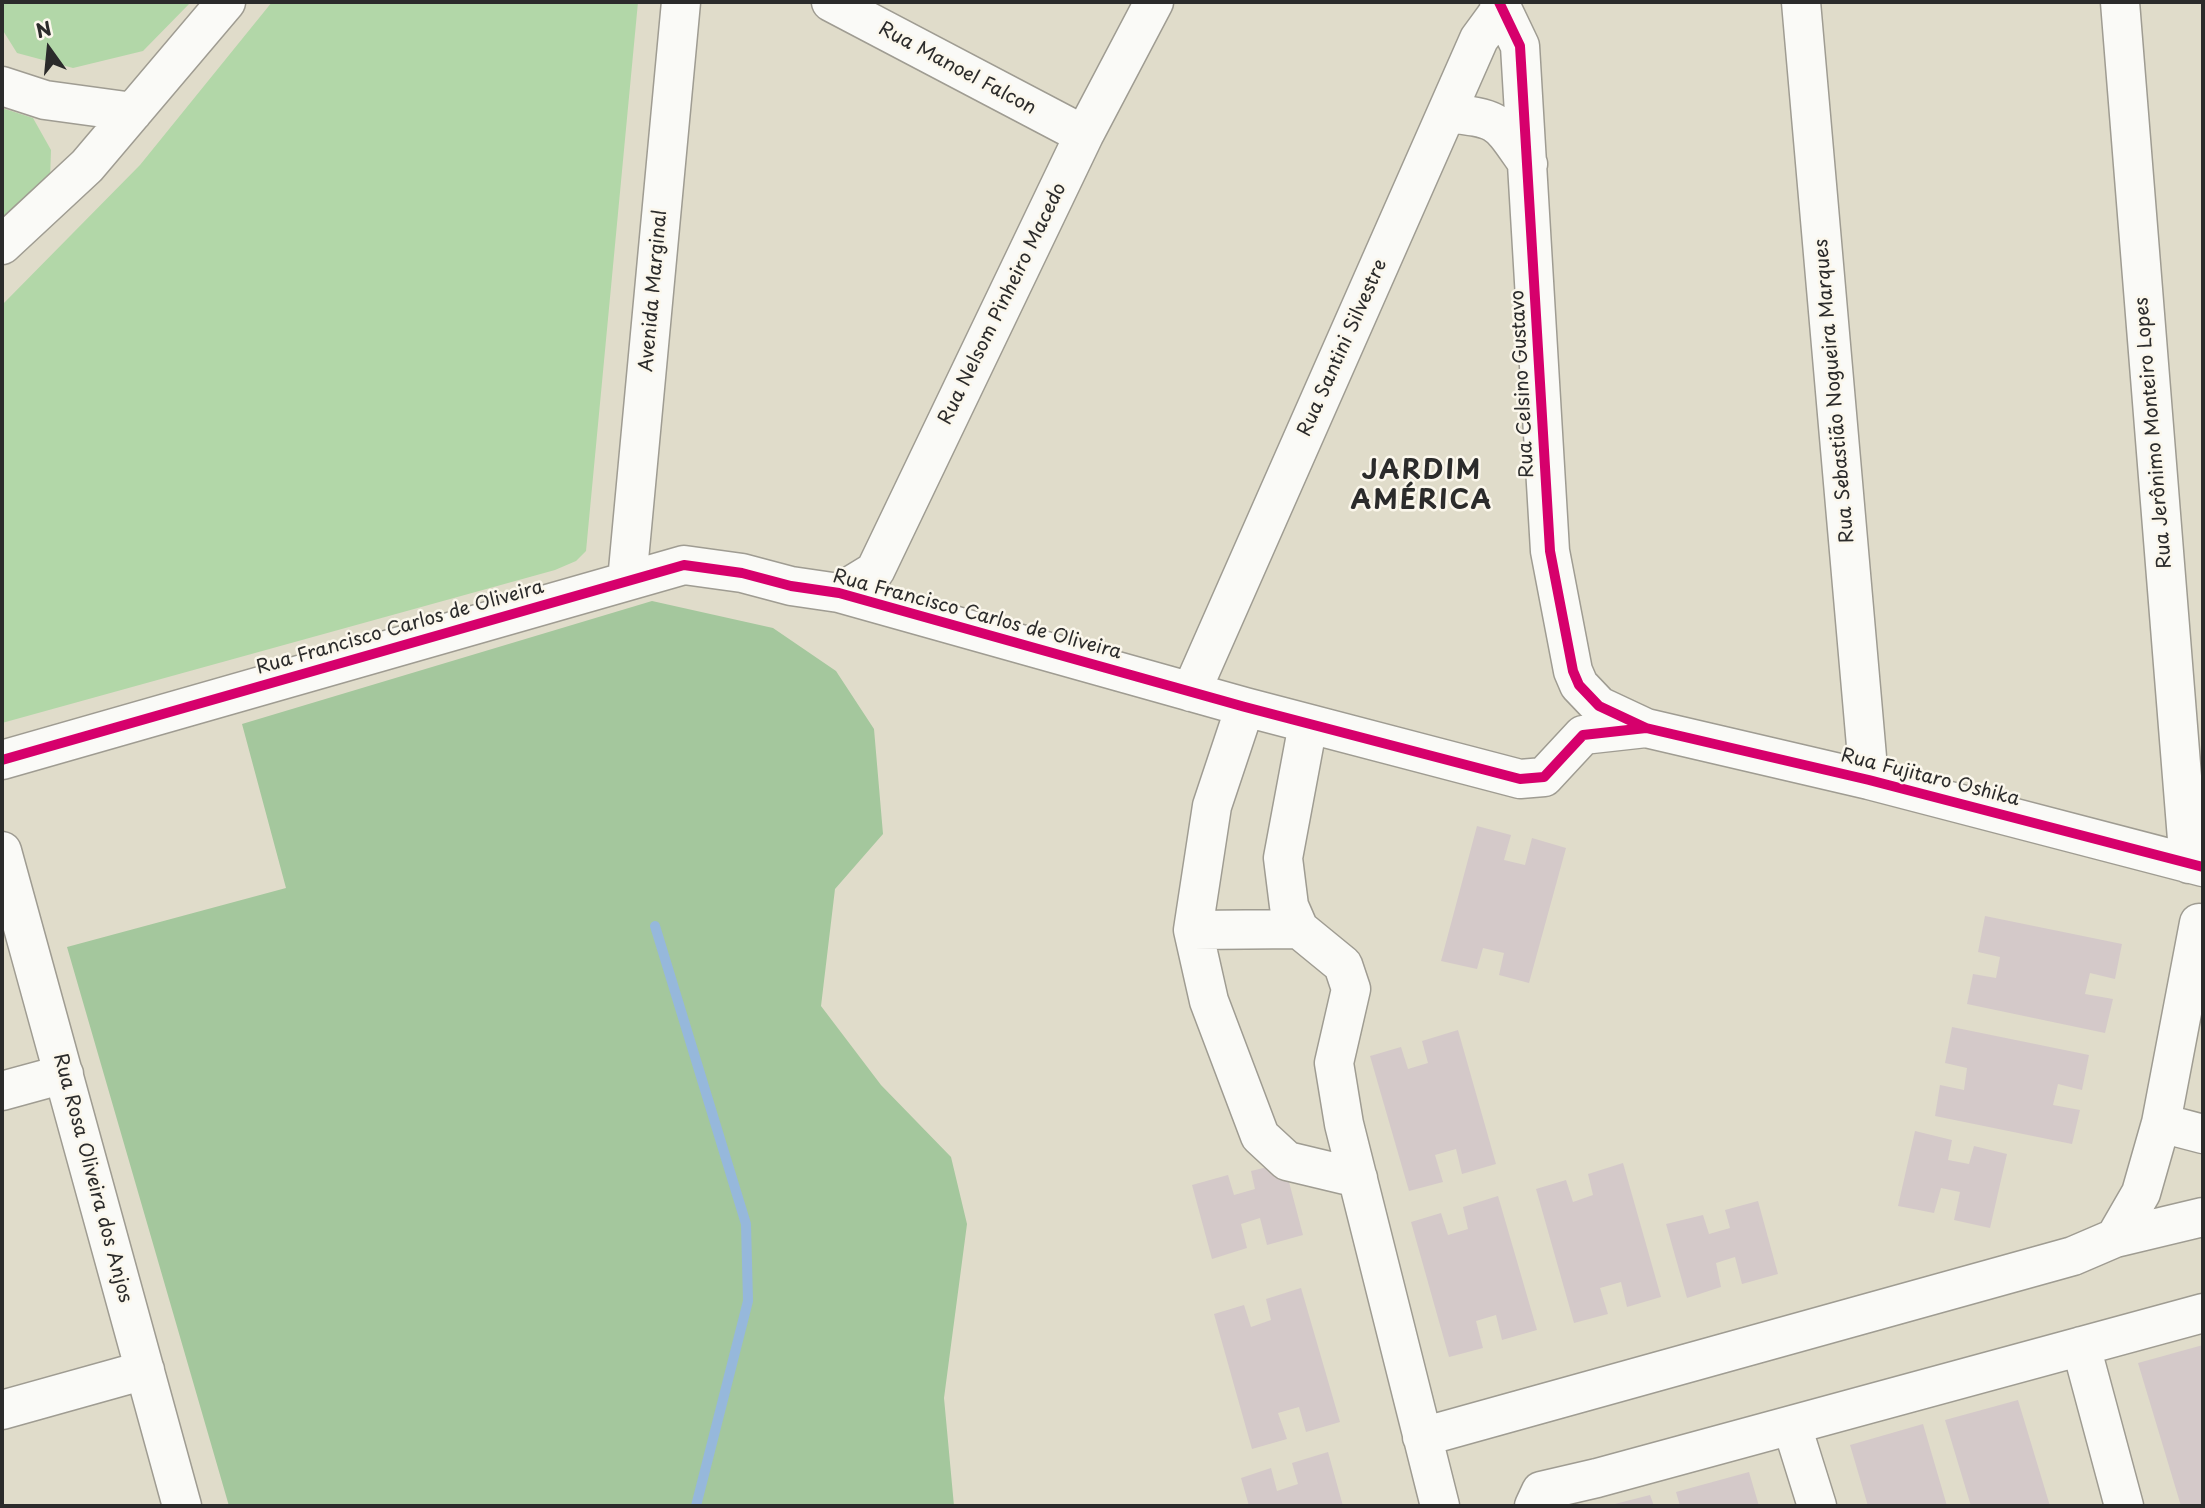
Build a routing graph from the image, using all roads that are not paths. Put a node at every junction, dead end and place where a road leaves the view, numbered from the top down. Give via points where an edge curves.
1 (226, 2) edge
2 (681, 2) edge
3 (831, 2) edge
4 (1154, 2) edge
5 (1801, 2) edge
6 (2120, 2) edge
7 (1500, 6) edge
8 (2, 86) edge
9 (133, 111) junction
10 (1447, 113) junction
11 (1084, 135) junction
12 (1528, 164) junction
13 (2, 245) edge
14 (628, 581) junction
15 (839, 593) junction
16 (1191, 692) junction
17 (1245, 707) junction
18 (1308, 724) junction
19 (1646, 728) junction
20 (2, 760) edge
21 (1869, 780) junction
22 (2, 851) edge
23 (2196, 865) edge
24 (2199, 923) dead end
25 (1299, 929) junction
26 (1194, 930) junction
27 (2197, 963) edge
28 (2190, 1039) edge
29 (64, 1074) junction
30 (2, 1091) edge
31 (2161, 1123) junction
32 (2203, 1134) edge
33 (1358, 1178) junction
34 (2203, 1217) edge
35 (2115, 1238) junction
36 (2203, 1313) edge
37 (2081, 1346) junction
38 (145, 1370) junction
39 (2, 1410) edge
40 (1792, 1426) junction
41 (1422, 1437) junction
42 (182, 1506) edge
43 (1440, 1506) edge
44 (1534, 1506) edge
45 (1817, 1506) edge
46 (2124, 1506) edge

1 - 9 street
2 - 14 street, Avenida Marginal
3 - 11 street, Rua Manoel Falcon
4 - 11 street, Rua Nelsom Pinheiro Macedo
5 - 21 street, Rua Sebastião Nogueira Marques
6 - 23 street, Rua Jerônimo Monteiro Lopes
7 - 10 street, Rua Santini Silvestre via 1479,39
7 - 12 street, Rua Celsino Gustavo via 1520,46
8 - 9 street via 45,100
9 - 13 street via 87,166
10 - 12 street via 1492,120
10 - 16 street, Rua Santini Silvestre
11 - 15 street, Rua Nelsom Pinheiro Macedo via 875,571
12 - 19 street, Rua Celsino Gustavo via 1550,551 1573,671 1579,685 1599,705
14 - 15 street, Rua Francisco Carlos de Oliveira via 684,565
14 - 20 street, Rua Francisco Carlos de Oliveira
15 - 16 street, Rua Francisco Carlos de Oliveira
16 - 17 street, Rua Francisco Carlos de Oliveira
17 - 18 street, Rua Francisco Carlos de Oliveira
17 - 26 street via 1212,806
18 - 19 street, Rua Francisco Carlos de Oliveira via 1532,780 1544,777 1583,735
18 - 25 street via 1283,858 1289,906
19 - 21 street, Rua Fujitaro Oshika
21 - 23 street, Rua Fujitaro Oshika
22 - 29 street, Rua Rosa Oliveira dos Anjos
24 - 27 street
25 - 26 street
25 - 33 street via 1343,965 1351,989 1334,1063
26 - 33 street via 1209,1001 1260,1136 1287,1161
27 - 28 street
28 - 31 street
29 - 30 street
29 - 38 street, Rua Rosa Oliveira dos Anjos
31 - 32 street
31 - 35 street via 2141,1193
33 - 41 street
34 - 35 street
35 - 41 street via 2073,1256
36 - 37 street
37 - 40 street
37 - 46 street
38 - 39 street
38 - 42 street, Rua Rosa Oliveira dos Anjos
40 - 44 street via 1541,1491
40 - 45 street
41 - 43 street

